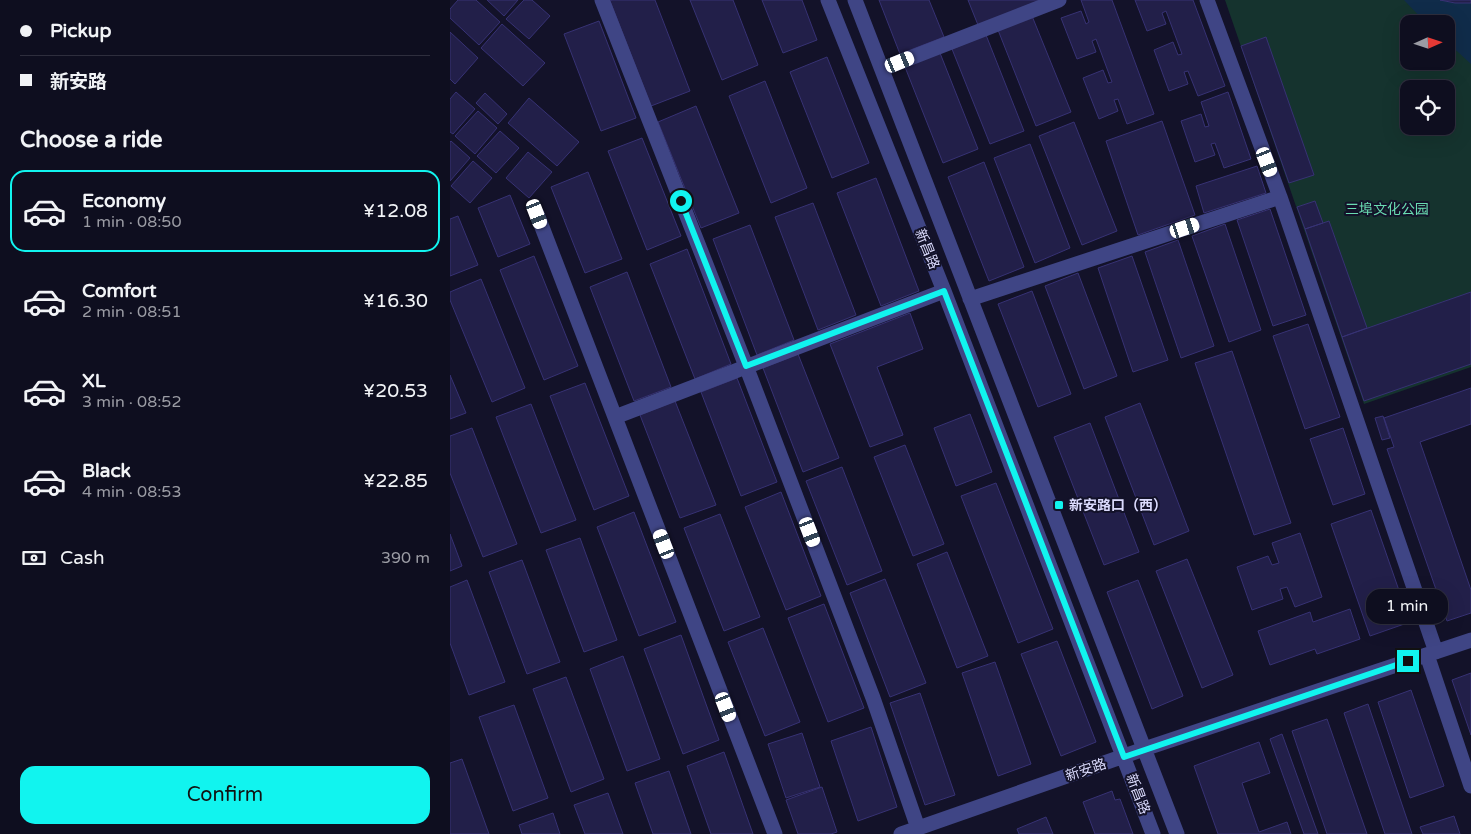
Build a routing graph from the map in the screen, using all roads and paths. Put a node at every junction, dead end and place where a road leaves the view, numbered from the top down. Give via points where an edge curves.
1 (602, 0) edge
2 (828, 0) edge
3 (855, 0) edge
4 (1059, 0) edge
5 (1206, 0) edge
6 (882, 69) junction
7 (1280, 197) junction
8 (537, 214) dead end
9 (944, 291) junction
10 (970, 299) junction
11 (746, 366) junction
12 (615, 417) junction
13 (1471, 640) edge
14 (1431, 653) junction
15 (1144, 749) junction
16 (1124, 757) junction
17 (1471, 786) edge
18 (921, 830) edge
19 (775, 834) edge
20 (901, 834) edge
21 (1153, 834) edge
22 (1177, 834) edge

1 - 11 street
2 - 9 street, 新昌路
3 - 6 street, 新昌路
4 - 6 street
5 - 7 street
6 - 10 street, 新昌路
7 - 10 street
7 - 14 street
8 - 12 street
9 - 11 street
9 - 16 street, 新昌路
10 - 15 street, 新昌路
11 - 12 street
11 - 18 street
12 - 19 street
13 - 14 street, 新安路
14 - 15 street, 新安路
14 - 17 street
15 - 16 street, 新安路
15 - 22 street, 新昌路
16 - 18 street, 新安路
16 - 21 street, 新昌路
18 - 20 street, 新安路

